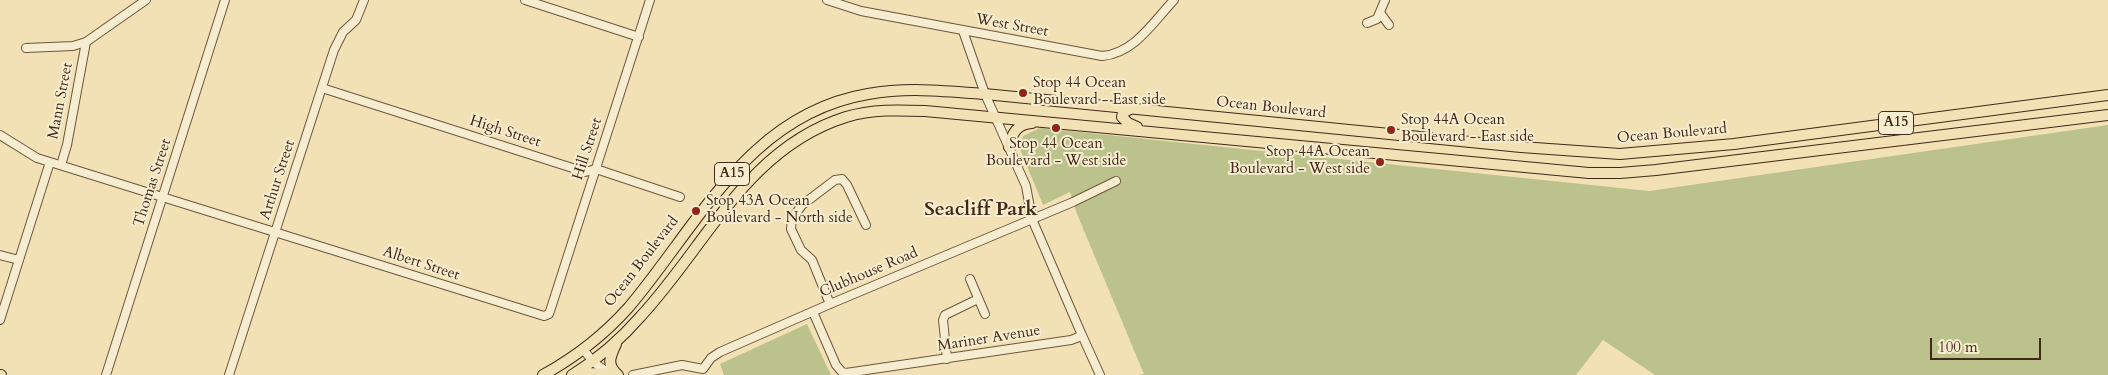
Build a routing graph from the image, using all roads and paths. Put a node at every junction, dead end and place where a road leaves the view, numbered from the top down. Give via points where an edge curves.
1 (146, 0) edge
2 (225, 0) edge
3 (364, 0) edge
4 (525, 0) edge
5 (650, 0) edge
6 (827, 0) edge
7 (1174, 0) edge
8 (1385, 0) edge
9 (1381, 14) junction
10 (1367, 23) dead end
11 (1389, 25) dead end
12 (963, 31) junction
13 (639, 37) junction
14 (86, 42) junction
15 (26, 48) dead end
16 (322, 88) junction
17 (985, 94) junction
18 (2108, 95) edge
19 (1130, 110) junction
20 (2108, 115) edge
21 (996, 117) junction
22 (1056, 122) junction
23 (1157, 132) junction
24 (0, 135) edge
25 (1009, 147) junction
26 (50, 162) junction
27 (60, 166) junction
28 (596, 169) junction
29 (1116, 181) dead end
30 (680, 197) dead end
31 (163, 198) junction
32 (1032, 219) junction
33 (866, 225) dead end
34 (275, 233) junction
35 (0, 254) edge
36 (19, 260) junction
37 (970, 279) dead end
38 (978, 298) junction
39 (830, 304) junction
40 (552, 306) joint
41 (813, 312) junction
42 (985, 314) dead end
43 (0, 320) edge
44 (1081, 333) junction
45 (618, 338) junction
46 (583, 349) junction
47 (947, 359) junction
48 (593, 362) junction
49 (106, 375) edge
50 (229, 375) edge
51 (543, 375) edge
52 (572, 375) edge
53 (579, 375) edge
54 (614, 375) edge
55 (633, 375) edge
56 (1100, 375) edge

1 - 14 street, Mann Street
2 - 31 street, Thomas Street
3 - 16 street, Arthur Street via 356,20 338,39
4 - 13 street
5 - 13 street, Hill Street
6 - 12 street, West Street via 861,11
7 - 12 street, West Street via 1131,47 1115,55 1102,56
8 - 9 street
9 - 10 street
9 - 11 street
12 - 17 street
13 - 28 street, Hill Street
14 - 15 street, Mann Street via 73,46
14 - 27 street, Mann Street via 67,146
16 - 28 street, High Street via 585,172
16 - 34 street, Arthur Street
17 - 19 main road, Ocean Boulevard / A15
17 - 21 street
17 - 46 main road, Ocean Boulevard / A15 via 895,90 866,94 812,112 789,125 766,140 723,184 628,308
18 - 19 main road, Ocean Boulevard / A15 via 1734,144 1620,154
19 - 23 main road via 1124,113 1124,120 1138,128
20 - 23 main road, Ocean Boulevard / A15 via 1620,173 1517,168
21 - 22 main road, Ocean Boulevard / A15
21 - 25 street
21 - 45 main road, Ocean Boulevard / A15 via 898,110 868,112 846,117 796,141 775,155 736,194 641,317
22 - 23 main road, Ocean Boulevard / A15
22 - 25 main road via 1021,126 1016,129
24 - 26 street via 37,158
25 - 32 street via 1026,186
26 - 27 street
26 - 36 street
27 - 31 street
28 - 30 street, High Street
28 - 40 street, Hill Street
29 - 32 street, Clubhouse Road
31 - 34 street
31 - 49 street, Thomas Street
32 - 39 street, Clubhouse Road
32 - 44 street
33 - 39 street via 842,179 835,180 802,205 792,219 791,229 800,250 812,260
34 - 40 street, Albert Street via 540,316 549,314
34 - 50 street, Arthur Street
35 - 36 street
36 - 43 street
37 - 38 street
38 - 42 street
38 - 47 street via 945,315
39 - 41 street, Clubhouse Road
41 - 47 street, Mariner Avenue via 836,366 842,372
41 - 55 street, Clubhouse Road via 720,352 703,369 682,366
44 - 47 street, Mariner Avenue via 1071,340
44 - 56 street
45 - 48 main road, Ocean Boulevard / A15
45 - 54 main road via 610,363
46 - 48 street
46 - 51 main road, Ocean Boulevard / A15
48 - 52 main road, Ocean Boulevard / A15
48 - 54 street
53 - 54 main road

